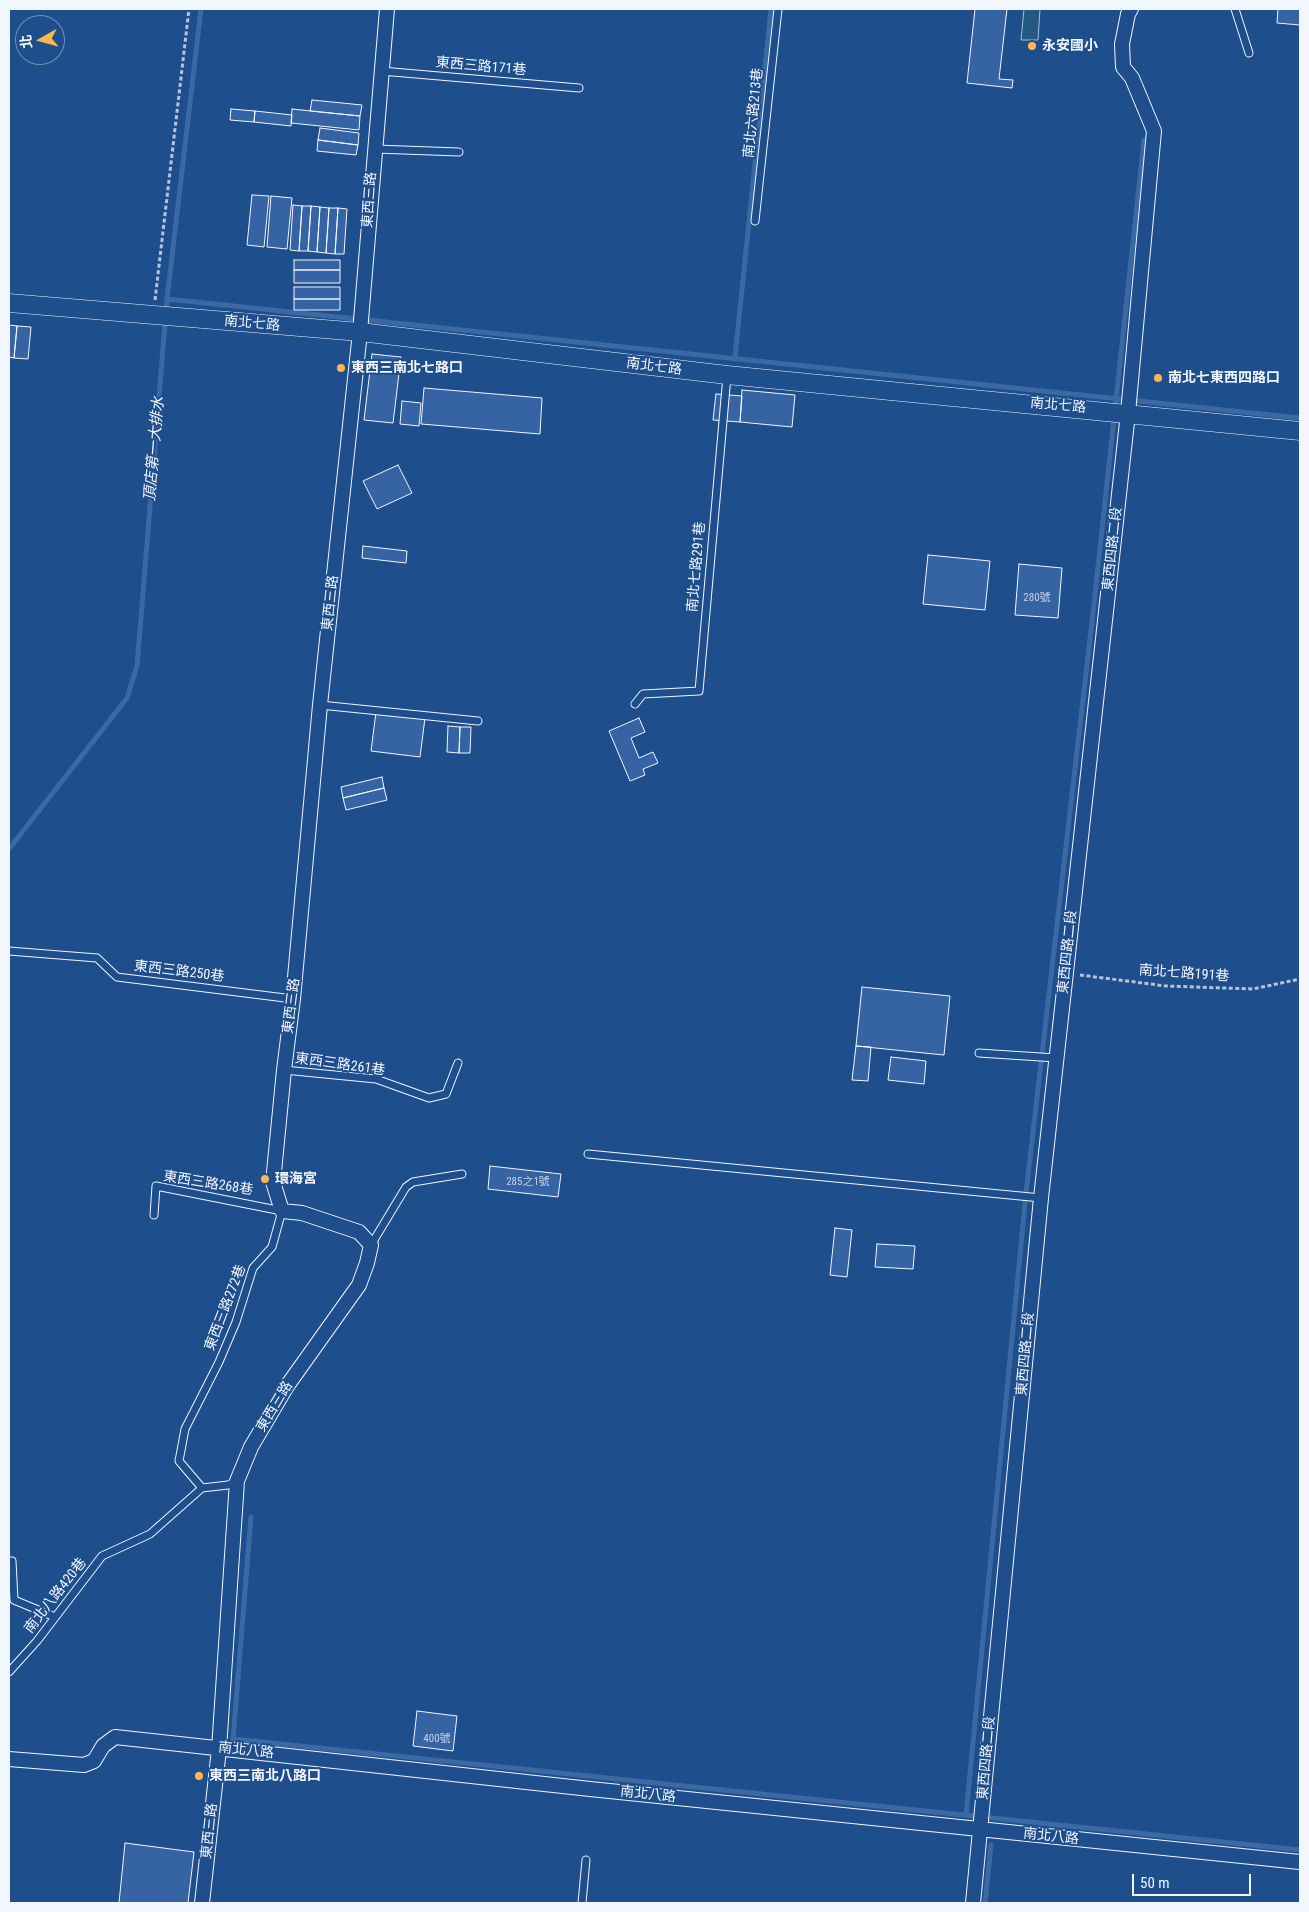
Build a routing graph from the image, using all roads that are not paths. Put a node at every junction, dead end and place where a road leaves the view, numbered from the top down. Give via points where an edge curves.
1 (387, 9) edge
2 (778, 9) edge
3 (1131, 9) edge
4 (1235, 9) edge
5 (1249, 53) dead end
6 (381, 72) junction
7 (579, 88) dead end
8 (374, 149) junction
9 (459, 152) dead end
10 (755, 221) dead end
11 (9, 303) edge
12 (360, 332) junction
13 (727, 375) junction
14 (1128, 413) junction
15 (1300, 431) edge
16 (635, 704) dead end
17 (320, 705) junction
18 (478, 721) dead end
19 (9, 951) edge
20 (293, 999) junction
21 (979, 1054) dead end
22 (1056, 1058) junction
23 (458, 1063) dead end
24 (284, 1070) junction
25 (588, 1154) dead end
26 (462, 1174) dead end
27 (1041, 1198) junction
28 (282, 1211) junction
29 (154, 1215) dead end
30 (371, 1244) junction
31 (237, 1481) junction
32 (202, 1488) junction
33 (9, 1561) edge
34 (55, 1617) junction
35 (9, 1672) edge
36 (219, 1748) junction
37 (9, 1759) edge
38 (980, 1830) junction
39 (586, 1860) dead end
40 (1300, 1862) edge
41 (202, 1903) edge
42 (582, 1903) edge
43 (973, 1903) edge

1 - 6 street, 東西三路
2 - 10 lane, 南北六路213巷
3 - 14 street, 東西四路二段 via 1122,44 1123,67 1132,78 1154,131
4 - 5 lane
6 - 7 lane, 東西三路171巷
6 - 8 street, 東西三路
8 - 9 lane
8 - 12 street, 東西三路
11 - 12 street, 南北七路
12 - 13 street, 南北七路
12 - 17 street, 東西三路
13 - 14 street, 南北七路
13 - 16 lane, 南北七路291巷 via 699,691 643,694
14 - 15 street, 南北七路
14 - 22 street, 東西四路二段
17 - 18 lane
17 - 20 street, 東西三路
19 - 20 lane, 東西三路250巷 via 97,958 117,977
20 - 24 street, 東西三路
21 - 22 lane
22 - 27 street, 東西四路二段
23 - 24 lane, 東西三路261巷 via 446,1094 429,1098 376,1079
24 - 28 street, 東西三路 via 273,1182
25 - 27 lane
26 - 30 lane via 413,1182 406,1187
27 - 38 street, 東西四路二段
28 - 29 lane, 東西三路268巷 via 156,1186
28 - 30 street via 302,1213 359,1232
28 - 32 lane, 東西三路272巷 via 272,1247 253,1268 236,1322 185,1429 179,1461
30 - 31 street, 東西三路 via 359,1285 287,1386 251,1447
31 - 32 lane via 228,1486
31 - 36 street, 東西三路
32 - 34 lane, 南北八路420巷 via 150,1534 102,1556
33 - 34 lane via 12,1561 14,1600
34 - 35 lane, 南北八路420巷
36 - 37 street, 南北八路 via 116,1737 104,1746 94,1761 84,1765
36 - 38 street, 南北八路
36 - 41 street, 東西三路
38 - 40 street, 南北八路
38 - 43 street, 東西四路二段
39 - 42 lane

